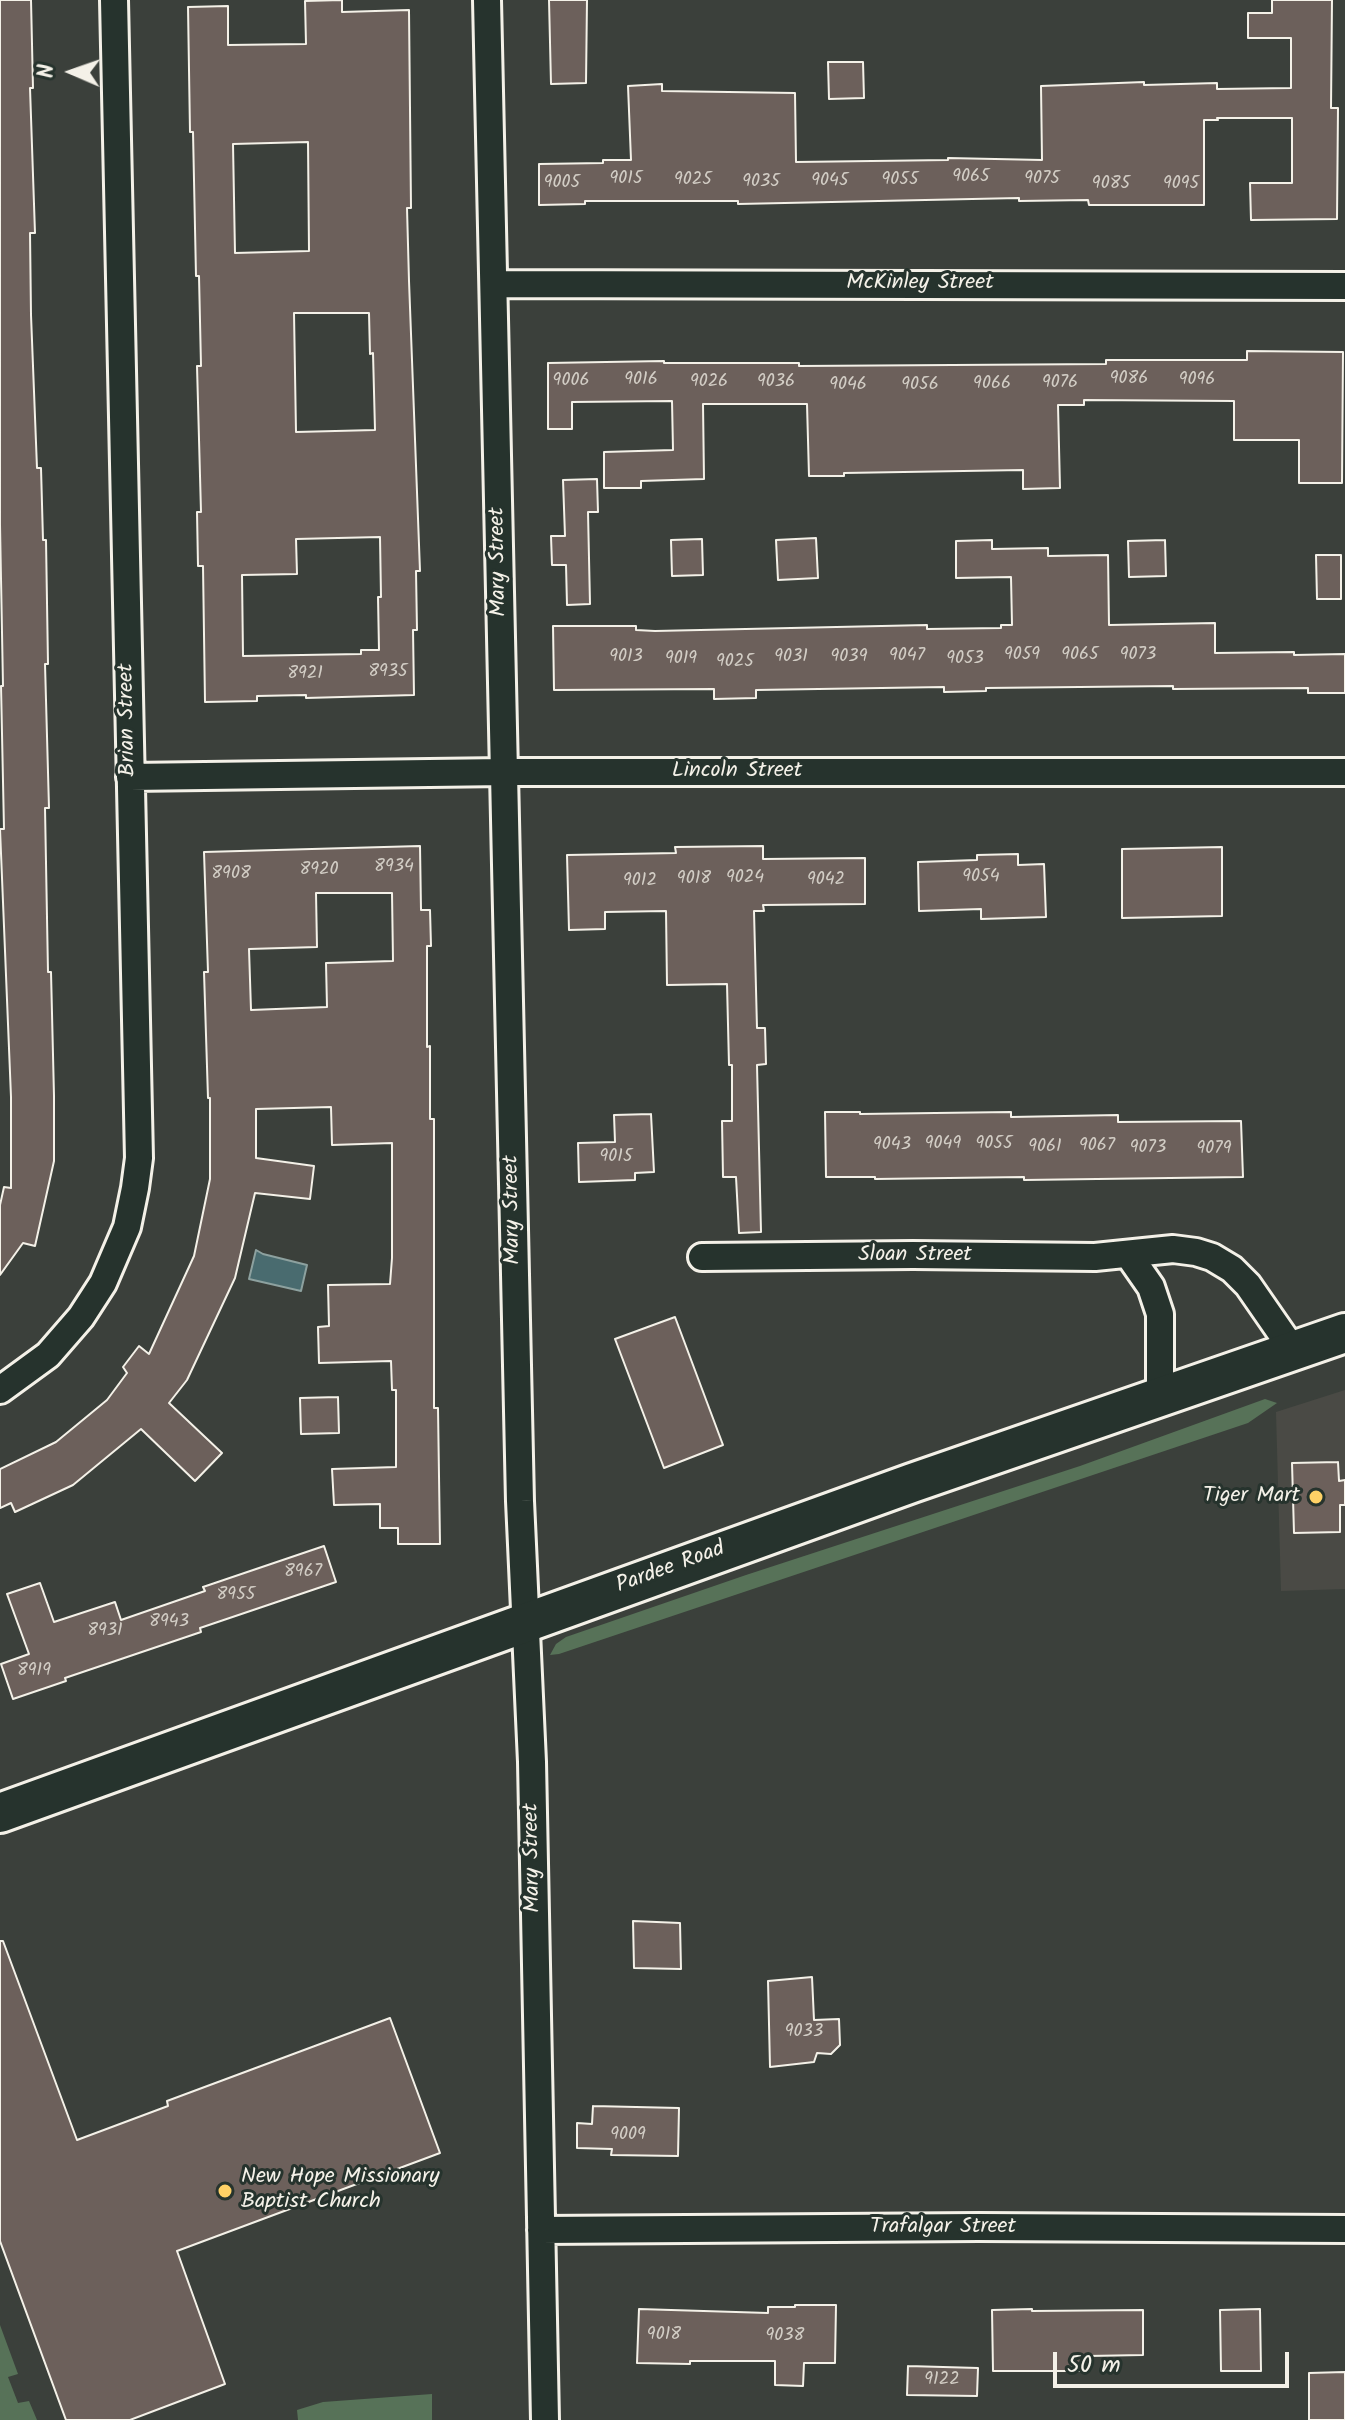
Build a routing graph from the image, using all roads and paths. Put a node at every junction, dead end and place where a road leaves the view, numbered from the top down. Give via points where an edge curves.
1 (114, 0) edge
2 (487, 0) edge
3 (494, 284) junction
4 (1345, 286) edge
5 (504, 772) junction
6 (1345, 772) edge
7 (130, 777) junction
8 (1128, 1254) junction
9 (702, 1257) dead end
10 (1345, 1333) edge
11 (1293, 1350) junction
12 (0, 1390) edge
13 (1160, 1396) junction
14 (526, 1622) junction
15 (0, 1813) edge
16 (1345, 2229) edge
17 (541, 2230) junction
18 (545, 2420) edge

1 - 7 street, Brian Street
2 - 3 street, Mary Street
3 - 4 street, McKinley Street
3 - 5 street, Mary Street
5 - 6 street, Lincoln Street
5 - 7 street, Lincoln Street
5 - 14 street, Mary Street
7 - 12 street, Brian Street via 139,1158 127,1227 103,1283 81,1317 48,1355
8 - 9 street, Sloan Street
8 - 11 street, Sloan Street via 1173,1249 1212,1257 1248,1285
8 - 13 street via 1151,1287 1160,1314
10 - 11 main road, Pardee Road
11 - 13 main road, Pardee Road
13 - 14 main road, Pardee Road
14 - 15 main road, Pardee Road
14 - 17 street, Mary Street
16 - 17 street, Trafalgar Street
17 - 18 street, Mary Street

